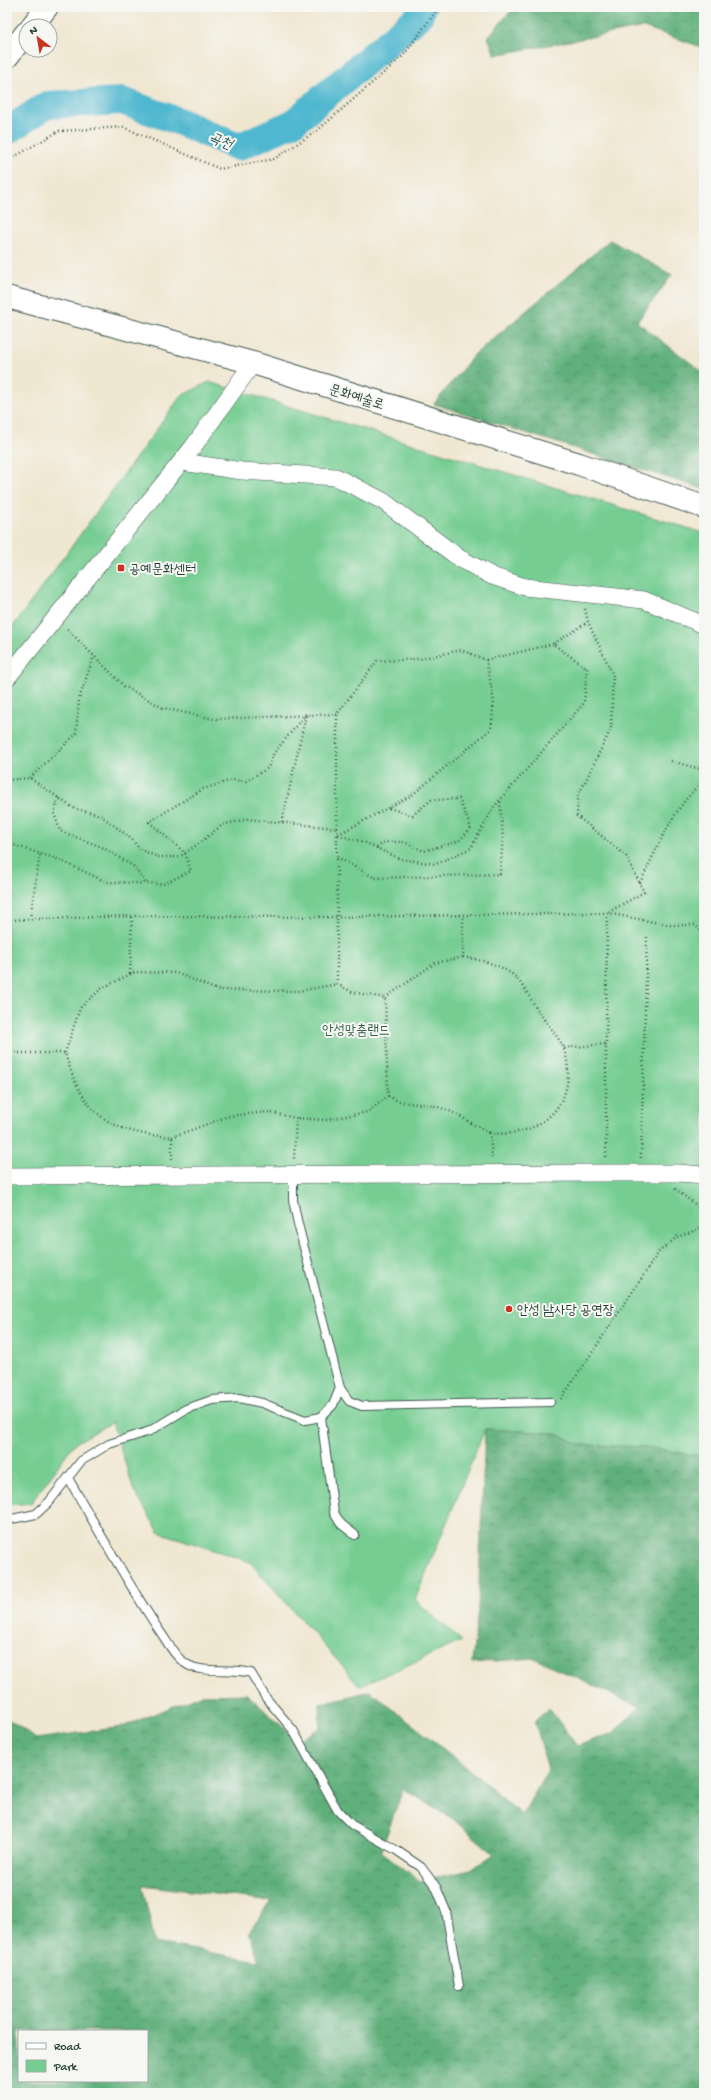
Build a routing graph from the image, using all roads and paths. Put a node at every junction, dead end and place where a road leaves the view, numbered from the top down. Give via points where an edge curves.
1 (48, 7) edge
2 (439, 7) edge
3 (39, 18) edge
4 (18, 43) edge
5 (7, 57) edge
6 (7, 161) edge
7 (7, 297) edge
8 (254, 363) junction
9 (182, 462) junction
10 (704, 507) edge
11 (582, 594) junction
12 (56, 618) junction
13 (588, 622) junction
14 (704, 625) edge
15 (553, 644) junction
16 (94, 656) junction
17 (486, 660) junction
18 (7, 678) edge
19 (306, 714) junction
20 (337, 714) junction
21 (671, 761) dead end
22 (704, 770) edge
23 (30, 778) junction
24 (7, 780) edge
25 (704, 781) edge
26 (59, 798) junction
27 (500, 800) junction
28 (388, 808) junction
29 (282, 822) junction
30 (337, 828) junction
31 (337, 835) junction
32 (7, 843) edge
33 (377, 848) junction
34 (40, 853) junction
35 (185, 853) junction
36 (337, 857) junction
37 (640, 883) junction
38 (147, 884) junction
39 (607, 913) junction
40 (132, 916) junction
41 (463, 916) junction
42 (336, 917) junction
43 (30, 919) junction
44 (7, 920) edge
45 (704, 934) edge
46 (647, 936) dead end
47 (464, 957) junction
48 (130, 974) junction
49 (336, 984) junction
50 (385, 998) junction
51 (606, 1044) junction
52 (564, 1048) junction
53 (65, 1053) junction
54 (7, 1054) edge
55 (388, 1096) junction
56 (296, 1118) junction
57 (490, 1134) junction
58 (172, 1136) junction
59 (606, 1173) junction
60 (641, 1173) junction
61 (293, 1174) junction
62 (492, 1174) junction
63 (172, 1175) junction
64 (704, 1175) edge
65 (7, 1176) edge
66 (704, 1227) edge
67 (340, 1388) junction
68 (550, 1402) joint
69 (321, 1417) junction
70 (68, 1478) junction
71 (7, 1520) edge
72 (354, 1535) dead end
73 (459, 1986) dead end

1 - 3 street
2 - 6 path via 403,56 318,130 274,159 220,169 123,127 59,131
4 - 5 street
7 - 8 street, 문화예술로
8 - 9 street
8 - 10 street, 문화예술로 via 579,464
9 - 11 street via 242,471 336,477 383,501 459,558 492,576 525,587
9 - 12 street
11 - 13 path
11 - 14 street via 644,600
12 - 16 path
12 - 18 street
13 - 15 path
13 - 37 path via 613,675 611,730 578,796 577,816 626,856
15 - 17 path
15 - 27 path via 587,668 584,703
16 - 19 path via 124,686 163,708 214,719
16 - 23 path via 79,699 76,734
17 - 20 path via 461,650 419,659 377,661
17 - 28 path via 494,701 491,729 412,795
19 - 20 path
19 - 29 path
19 - 35 path via 274,753 268,768 246,781 232,780 203,789 149,822
20 - 30 path
21 - 22 path
23 - 24 path
23 - 26 path
25 - 37 path via 693,789 664,834
26 - 35 path via 73,808 100,815 128,836 141,850 158,857 179,857
26 - 38 path via 54,814 60,830 102,847 133,866
27 - 33 path via 471,848 436,864 400,859
27 - 36 path via 503,838 500,874 375,878
28 - 31 path
28 - 33 path via 413,815 431,800 459,799 471,828 459,841 424,851 404,842 384,842
29 - 30 path
29 - 35 path via 246,819 222,825
30 - 31 path
31 - 33 path
31 - 36 path
32 - 34 path
34 - 38 path via 107,882
34 - 43 path
35 - 38 path via 191,871 163,884
36 - 42 path
37 - 39 path via 644,892
39 - 41 path
39 - 45 path via 670,925 695,925
39 - 51 path
40 - 42 path
40 - 43 path
40 - 48 path
41 - 42 path
41 - 47 path
42 - 49 path
43 - 44 path
46 - 60 path
47 - 50 path via 434,963
47 - 52 path via 489,962 511,973
48 - 49 path via 177,973 217,990 299,991
48 - 53 path via 102,988 80,1008
49 - 50 path via 352,992
50 - 55 path
51 - 52 path
51 - 59 path
52 - 57 path via 569,1076 564,1098 551,1115 528,1130
53 - 54 path
53 - 58 path via 82,1097 99,1116 120,1128 147,1135
55 - 56 path via 368,1112 326,1120
55 - 57 path via 398,1102 441,1107
56 - 58 path via 268,1112 228,1116
56 - 61 path
57 - 62 path
58 - 63 path
59 - 60 street
59 - 62 street
60 - 64 street
61 - 62 street
61 - 63 street
61 - 67 lane via 298,1224
63 - 65 street
66 - 68 path via 677,1238 659,1252 570,1389 561,1400
67 - 68 lane via 349,1401 362,1406
67 - 69 lane via 333,1405
69 - 70 lane via 305,1420 262,1403 239,1398 212,1400 186,1409 150,1431 109,1444 81,1460
69 - 72 lane via 334,1513 341,1524
70 - 71 lane via 36,1514
70 - 73 lane via 133,1592 176,1654 188,1665 251,1673 266,1698 293,1730 338,1811 352,1825 421,1867 436,1887 446,1911

